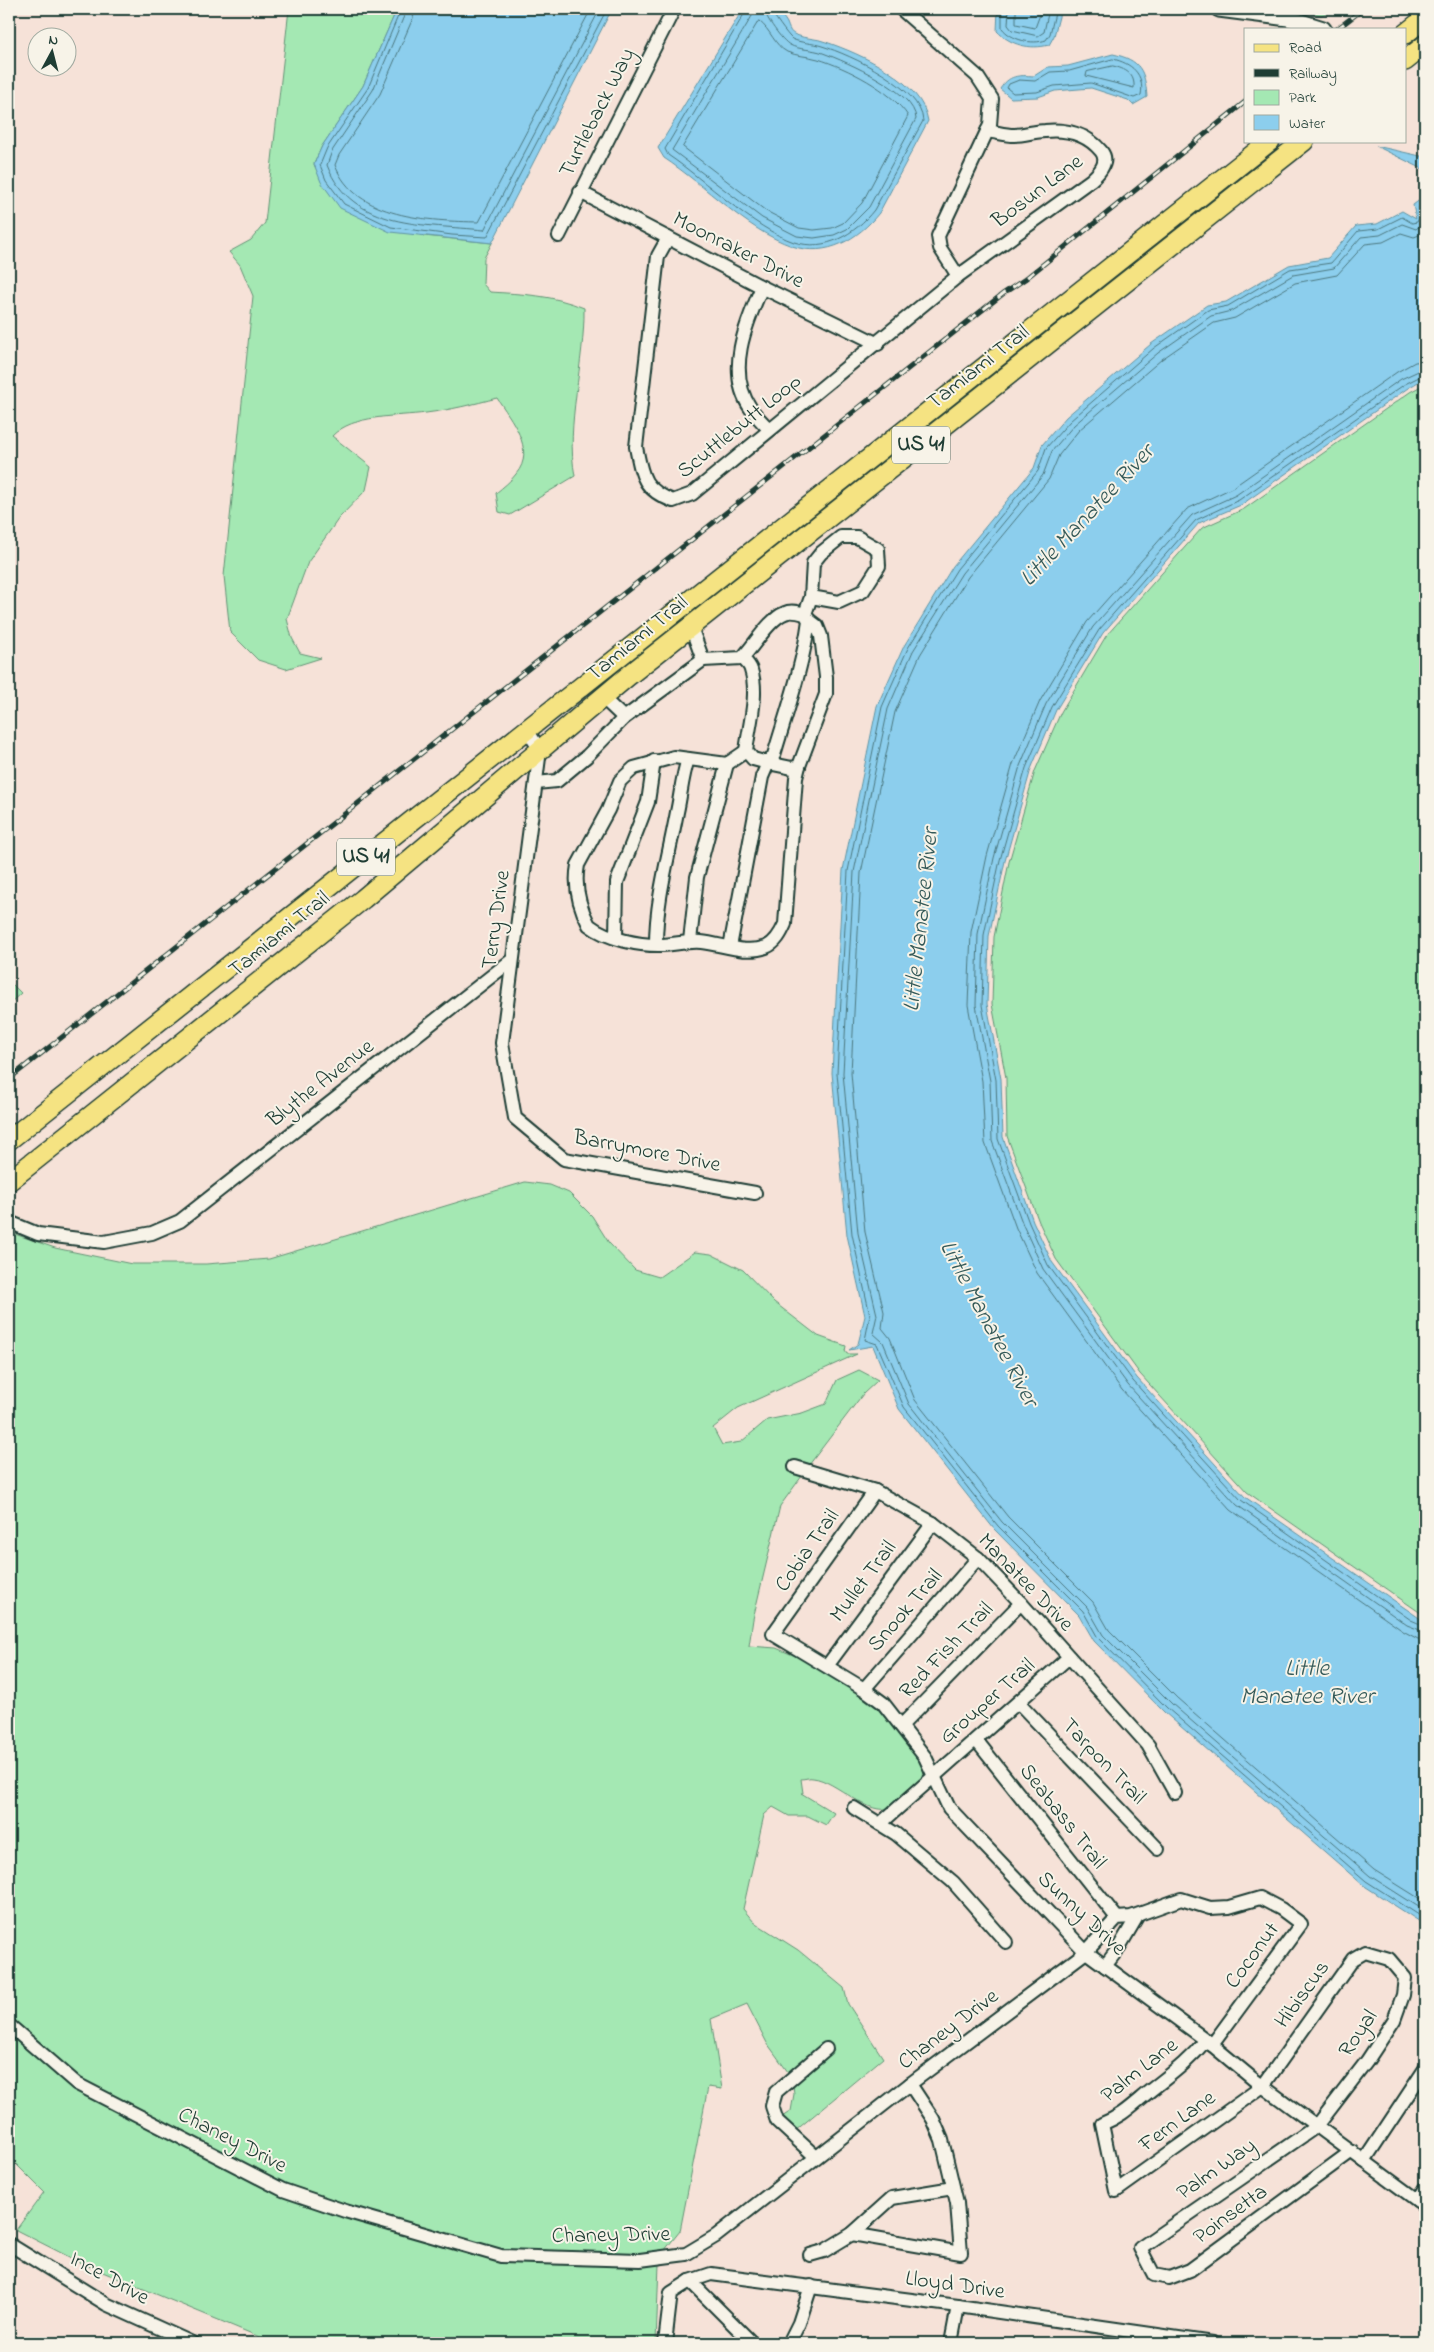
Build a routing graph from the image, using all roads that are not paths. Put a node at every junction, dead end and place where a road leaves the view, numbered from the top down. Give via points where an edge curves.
1 (674, 9) edge
2 (900, 9) edge
3 (1223, 9) edge
4 (1425, 18) edge
5 (1320, 28) edge
6 (1406, 33) edge
7 (1425, 45) edge
8 (1406, 60) edge
9 (987, 131) junction
10 (1269, 142) edge
11 (1303, 142) edge
12 (580, 192) junction
13 (559, 236) dead end
14 (668, 238) junction
15 (958, 276) junction
16 (762, 287) junction
17 (878, 344) junction
18 (1006, 351) junction
19 (1019, 367) junction
20 (769, 429) junction
21 (811, 597) junction
22 (807, 617) junction
23 (691, 626) junction
24 (742, 658) junction
25 (703, 660) junction
26 (602, 698) junction
27 (624, 718) junction
28 (527, 730) junction
29 (540, 750) junction
30 (746, 751) junction
31 (688, 759) junction
32 (654, 761) junction
33 (768, 763) junction
34 (727, 764) junction
35 (799, 766) junction
36 (536, 783) junction
37 (616, 937) junction
38 (690, 941) junction
39 (656, 944) junction
40 (730, 946) junction
41 (512, 960) junction
42 (515, 1118) joint
43 (9, 1140) edge
44 (9, 1181) edge
45 (755, 1193) dead end
46 (9, 1222) edge
47 (795, 1468) dead end
48 (875, 1491) junction
49 (933, 1523) junction
50 (978, 1558) junction
51 (1021, 1603) junction
52 (773, 1634) joint
53 (1069, 1657) junction
54 (827, 1666) junction
55 (864, 1689) junction
56 (1019, 1703) junction
57 (901, 1726) junction
58 (976, 1740) junction
59 (934, 1776) junction
60 (1175, 1793) dead end
61 (854, 1808) dead end
62 (880, 1824) junction
63 (1158, 1849) dead end
64 (1138, 1914) junction
65 (1117, 1918) junction
66 (1006, 1942) dead end
67 (1086, 1952) junction
68 (1389, 1959) joint
69 (1105, 1966) junction
70 (9, 2025) edge
71 (1209, 2043) junction
72 (826, 2049) dead end
73 (1425, 2069) edge
74 (910, 2084) junction
75 (1263, 2086) junction
76 (1317, 2126) junction
77 (1352, 2151) junction
78 (816, 2157) junction
79 (1364, 2161) junction
80 (953, 2188) junction
81 (1425, 2188) edge
82 (1116, 2191) joint
83 (1421, 2203) edge
84 (852, 2234) junction
85 (9, 2244) edge
86 (1140, 2248) joint
87 (810, 2256) dead end
88 (690, 2281) junction
89 (810, 2286) junction
90 (958, 2306) junction
91 (1117, 2330) junction
92 (192, 2343) edge
93 (665, 2343) edge
94 (752, 2343) edge
95 (789, 2343) edge
96 (951, 2343) edge
97 (1114, 2343) edge
98 (1213, 2343) edge

1 - 12 street, Turtleback Way
2 - 9 street via 977,76 992,99
3 - 5 street via 1288,18
4 - 6 main road
7 - 8 main road
9 - 15 street via 938,236 940,248
9 - 15 street, Bosun Lane via 1014,135 1044,130 1072,133 1089,139 1103,153 1104,161 1100,172 1091,180
10 - 18 main road, Tamiami Trail / US 41
11 - 19 main road, Tamiami Trail / US 41
12 - 13 street, Turtleback Way
12 - 14 street, Moonraker Drive
14 - 16 street, Moonraker Drive
14 - 20 street, Scuttlebutt Loop via 658,256 636,447 646,483 657,495 673,501 692,494
15 - 17 street, Scuttlebutt Loop
16 - 17 street, Moonraker Drive
16 - 20 street via 748,319 738,368 742,392 751,409
17 - 20 street, Scuttlebutt Loop
18 - 19 street
18 - 28 main road, Tamiami Trail / US 41
19 - 23 main road, Tamiami Trail / US 41
21 - 21 street via 813,564 841,537 857,537 878,549 879,566 863,591 839,602
21 - 22 street
22 - 24 street via 795,611 785,613
22 - 33 street via 806,644 774,755
22 - 35 street via 817,626 821,636 826,694
23 - 25 street
23 - 26 main road, Tamiami Trail / US 41
24 - 25 street
24 - 30 street via 751,668 754,683
25 - 27 street
26 - 27 street
26 - 29 main road, Tamiami Trail / US 41
27 - 36 street via 557,781
28 - 29 street
28 - 43 main road, Tamiami Trail / US 41
29 - 36 street, Terry Drive
29 - 44 main road, Tamiami Trail / US 41 via 363,899
30 - 33 street via 753,759
30 - 34 street
31 - 32 street via 674,757
31 - 34 street
31 - 39 street via 665,870
32 - 37 street via 648,802 617,882
32 - 37 street via 634,768 620,781 576,874 578,897 589,925 596,931
33 - 35 street via 792,768
33 - 40 street via 762,777
34 - 38 street via 697,877
35 - 40 street via 785,924 781,934 768,946 747,950
36 - 41 street, Terry Drive
37 - 39 street
38 - 39 street
38 - 40 street
41 - 42 street, Terry Drive via 502,1043
41 - 46 street, Blythe Avenue via 180,1221 152,1232 104,1242 38,1234
42 - 45 street, Barrymore Drive via 564,1159
47 - 48 street, Manatee Drive
48 - 49 street, Manatee Drive
48 - 52 street, Cobia Trail
49 - 50 street, Manatee Drive
49 - 54 street, Mullet Trail
50 - 51 street, Manatee Drive
50 - 55 street, Snook Trail
51 - 53 street, Manatee Drive
51 - 57 street, Red Fish Trail
52 - 54 street, Sunny Drive
53 - 56 street, Grouper Trail
53 - 60 street, Manatee Drive via 1148,1746
54 - 55 street, Sunny Drive
55 - 57 street, Sunny Drive via 883,1703
56 - 58 street, Grouper Trail
56 - 63 street, Tarpon Trail
57 - 59 street, Sunny Drive via 925,1757
58 - 59 street, Grouper Trail
58 - 65 street, Seabass Trail
59 - 62 street, Grouper Trail
59 - 67 street, Sunny Drive via 949,1808
61 - 62 street
62 - 66 street via 953,1882
64 - 65 street
64 - 69 street
64 - 71 street, Coconut via 1181,1899 1210,1908 1260,1898 1301,1924
65 - 67 street, Chaney Drive
67 - 69 street, Sunny Drive
67 - 74 street, Chaney Drive
68 - 75 street, Hibiscus via 1365,1952 1353,1959
68 - 76 street, Royal via 1405,1978 1394,2020
69 - 71 street, Sunny Drive
70 - 78 street, Chaney Drive via 76,2084 283,2190 501,2256 640,2260 686,2254 716,2236
71 - 75 street, Sunny Drive
71 - 82 street, Palm Lane via 1125,2114 1102,2124
72 - 78 street via 776,2092 772,2106 777,2121
73 - 79 street
74 - 78 street, Chaney Drive
74 - 80 street via 942,2140
75 - 76 street, Sunny Drive
75 - 82 street, Fern Lane
76 - 77 street, Sunny Drive
76 - 86 street, Palm Way
77 - 79 street, Sunny Drive
77 - 86 street, Poinsetta via 1190,2270 1169,2278 1154,2275
79 - 83 street, Sunny Drive
80 - 84 street via 892,2198
80 - 84 street via 961,2253
81 - 83 street
84 - 87 street
85 - 92 street, Ince Drive via 106,2304
88 - 89 street, Lloyd Drive via 711,2274
88 - 93 street via 671,2293
88 - 94 street
89 - 90 street, Lloyd Drive
89 - 95 street
90 - 91 street, Lloyd Drive
90 - 96 street
91 - 97 street
91 - 98 street, Lloyd Drive

